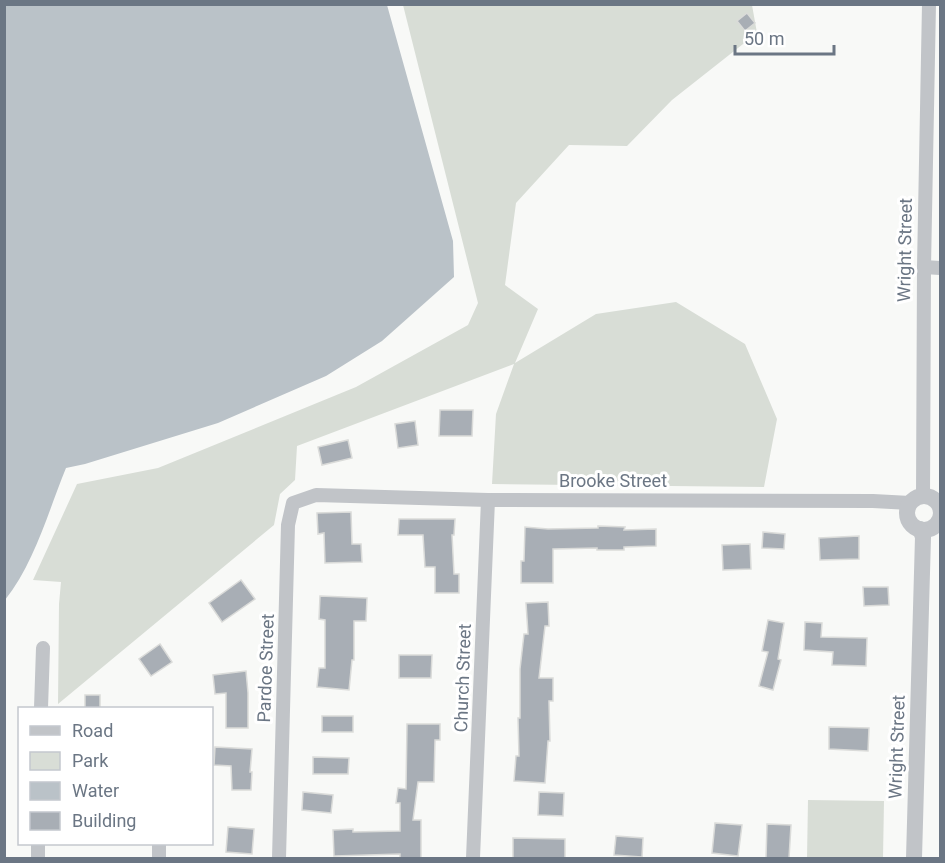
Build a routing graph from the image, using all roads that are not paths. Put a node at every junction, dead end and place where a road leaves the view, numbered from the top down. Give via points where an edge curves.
1 (928, 4) edge
2 (934, 99) edge
3 (924, 267) junction
4 (940, 268) edge
5 (316, 495) joint
6 (488, 500) junction
7 (927, 501) edge
8 (920, 529) junction
9 (43, 648) dead end
10 (41, 707) edge
11 (279, 858) edge
12 (473, 858) edge
13 (914, 858) edge

1 - 2 street, Wright Street
2 - 3 street, Wright Street
3 - 4 street
3 - 7 street, Wright Street
5 - 6 street, Brooke Street
5 - 11 street, Pardoe Street via 292,503 288,525
6 - 7 street, Brooke Street
6 - 12 street, Church Street
7 - 8 street via 908,508 908,519
7 - 8 street via 940,511 938,521 931,528
8 - 13 street, Wright Street
9 - 10 street

